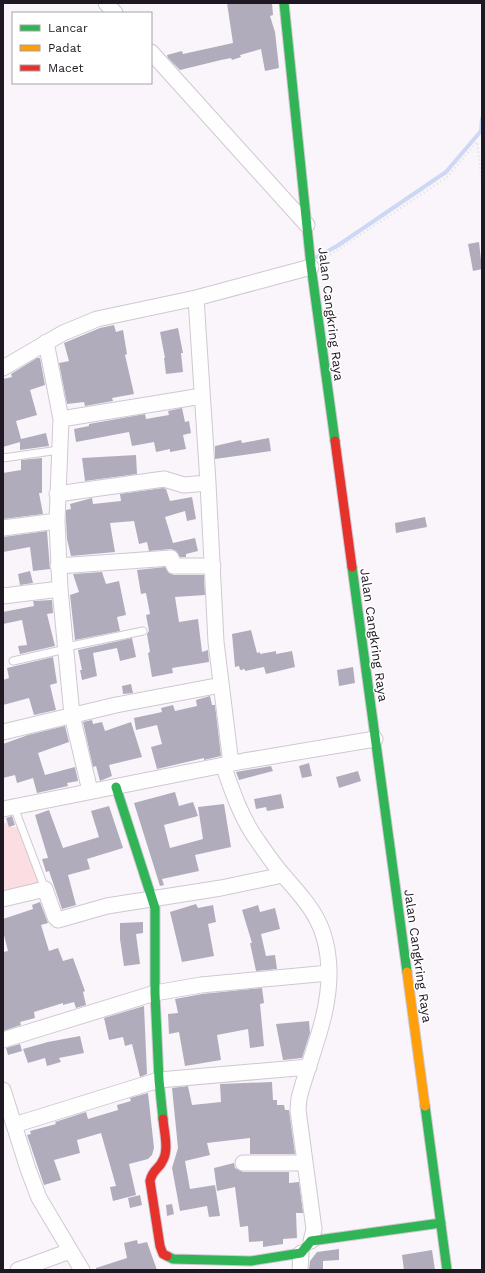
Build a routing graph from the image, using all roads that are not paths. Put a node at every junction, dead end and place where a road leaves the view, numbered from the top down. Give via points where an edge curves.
1 (106, 3) edge
2 (284, 3) edge
3 (114, 12) edge
4 (152, 53) edge
5 (307, 225) junction
6 (311, 262) junction
7 (196, 298) junction
8 (46, 342) junction
9 (3, 368) edge
10 (202, 396) junction
11 (61, 419) junction
12 (59, 450) junction
13 (3, 458) edge
14 (208, 483) junction
15 (57, 494) junction
16 (57, 521) junction
17 (3, 528) edge
18 (58, 566) junction
19 (213, 566) junction
20 (60, 589) junction
21 (3, 596) edge
22 (143, 631) dead end
23 (66, 648) junction
24 (13, 661) dead end
25 (221, 685) junction
26 (72, 715) junction
27 (3, 732) edge
28 (375, 739) junction
29 (227, 764) junction
30 (116, 787) junction
31 (90, 791) junction
32 (8, 808) edge
33 (283, 875) junction
34 (45, 889) junction
35 (152, 898) junction
36 (3, 899) edge
37 (329, 973) junction
38 (155, 993) junction
39 (3, 1040) edge
40 (309, 1067) junction
41 (159, 1080) junction
42 (3, 1090) edge
43 (14, 1125) junction
44 (304, 1162) junction
45 (243, 1163) dead end
46 (441, 1223) junction
47 (311, 1241) junction
48 (70, 1251) junction
49 (301, 1253) junction
50 (200, 1266) edge
51 (18, 1270) edge
52 (82, 1270) edge
53 (300, 1270) edge
54 (446, 1270) edge

1 - 3 street
2 - 5 street, Jalan Cangkring Raya
4 - 5 street
5 - 6 street, Jalan Cangkring Raya
6 - 7 street
6 - 28 street, Jalan Cangkring Raya
7 - 8 street via 97,319
7 - 10 street
8 - 9 street
8 - 11 street
10 - 11 street
10 - 14 street
11 - 12 street
12 - 13 lane
12 - 15 street
14 - 15 street via 184,485 164,479
14 - 19 street
15 - 16 street
16 - 17 street
16 - 18 street
18 - 19 street via 171,558 174,566
18 - 20 street
19 - 25 street via 216,642
20 - 21 street
20 - 23 street
22 - 23 lane
23 - 24 lane
23 - 26 street
25 - 26 street
25 - 29 street
26 - 27 street
26 - 31 street
28 - 29 street
28 - 46 street, Jalan Cangkring Raya
29 - 30 street
29 - 33 street via 243,817
30 - 31 street
30 - 35 street
31 - 32 street
32 - 34 lane
33 - 35 street via 222,888
33 - 37 street via 308,903 322,928
34 - 35 street via 58,920 107,906
34 - 36 street
35 - 38 street via 155,916
37 - 38 street via 201,985
37 - 40 street via 326,1006
38 - 39 street
38 - 41 street
40 - 41 street
40 - 44 street via 299,1098 298,1110
41 - 43 street
41 - 50 street via 166,1149 163,1161 152,1172 150,1181 160,1246 168,1257
42 - 43 street
43 - 48 street via 39,1198
44 - 45 street
44 - 47 street via 314,1229
46 - 47 street
46 - 54 street, Jalan Cangkring Raya
47 - 49 street
48 - 51 street
48 - 52 street
49 - 50 street via 251,1262
49 - 53 street

